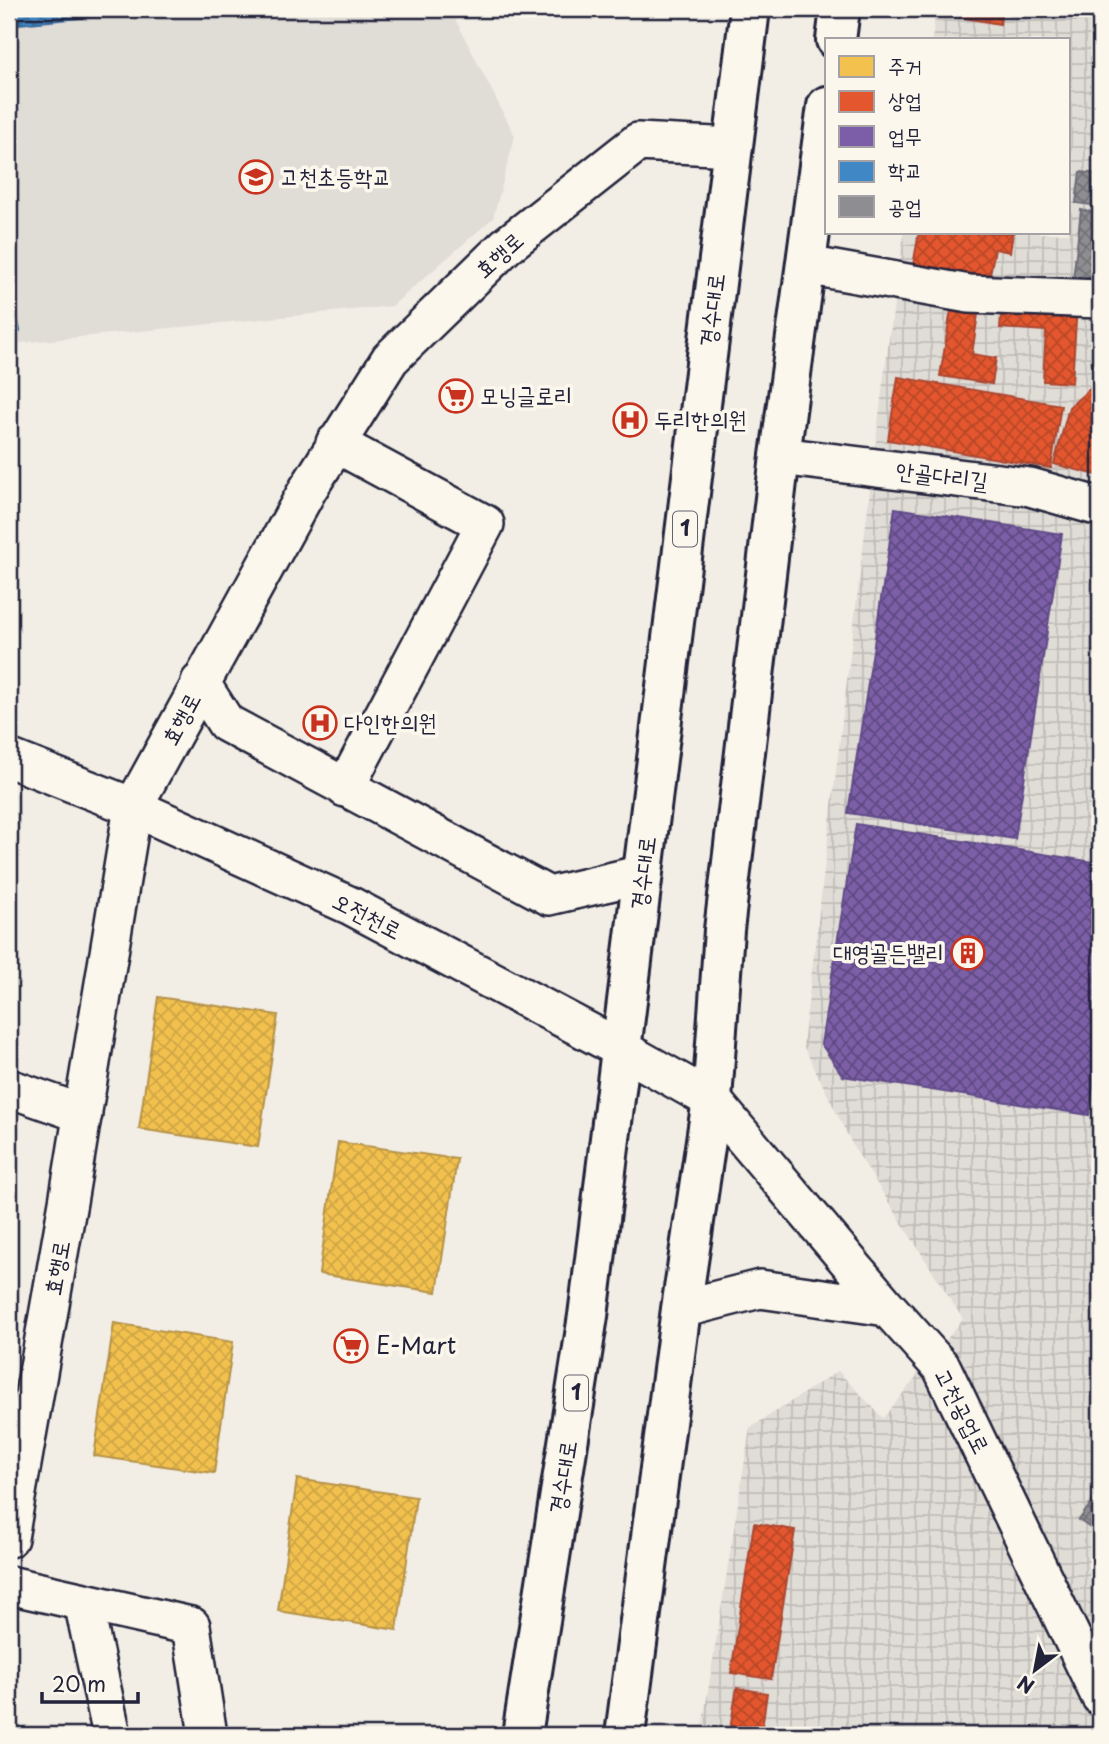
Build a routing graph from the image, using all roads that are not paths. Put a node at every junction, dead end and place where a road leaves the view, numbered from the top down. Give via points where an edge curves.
1 (750, 9) edge
2 (840, 9) edge
3 (836, 38) edge
4 (825, 121) edge
5 (733, 147) junction
6 (806, 265) junction
7 (1100, 299) edge
8 (335, 443) junction
9 (780, 456) junction
10 (1100, 507) edge
11 (200, 682) junction
12 (9, 758) edge
13 (345, 788) junction
14 (133, 807) junction
15 (643, 874) junction
16 (621, 1049) junction
17 (9, 1088) edge
18 (712, 1100) junction
19 (83, 1114) junction
20 (887, 1307) junction
21 (681, 1309) junction
22 (14, 1480) edge
23 (9, 1538) edge
24 (9, 1585) edge
25 (83, 1602) junction
26 (1100, 1696) edge
27 (112, 1735) edge
28 (208, 1735) edge
29 (522, 1735) edge
30 (625, 1735) edge

1 - 5 main road, 경수대로 / 1
2 - 3 main road
4 - 6 main road
5 - 8 street, 효행로 via 638,142 506,246 390,359
5 - 15 main road, 경수대로 / 1
6 - 7 street via 969,294
6 - 9 main road
8 - 11 street, 효행로
8 - 13 street via 485,524
9 - 10 street, 안골다리길 via 1030,487
9 - 18 main road via 724,930
11 - 13 street via 226,723
11 - 14 street, 효행로
12 - 14 street, 오전천로
13 - 15 street via 549,896
14 - 16 street, 오전천로 via 351,906
14 - 19 street, 효행로
15 - 16 main road, 경수대로 / 1
16 - 18 street, 오전천로
16 - 29 main road, 경수대로 / 1 via 588,1316
17 - 19 street
18 - 20 street, 고천공업로
18 - 21 main road
19 - 22 street, 효행로
20 - 21 street via 760,1289
20 - 26 street, 고천공업로 via 943,1368
21 - 30 main road
22 - 23 street, 효행로
24 - 25 street
25 - 27 street
25 - 28 street via 191,1626

